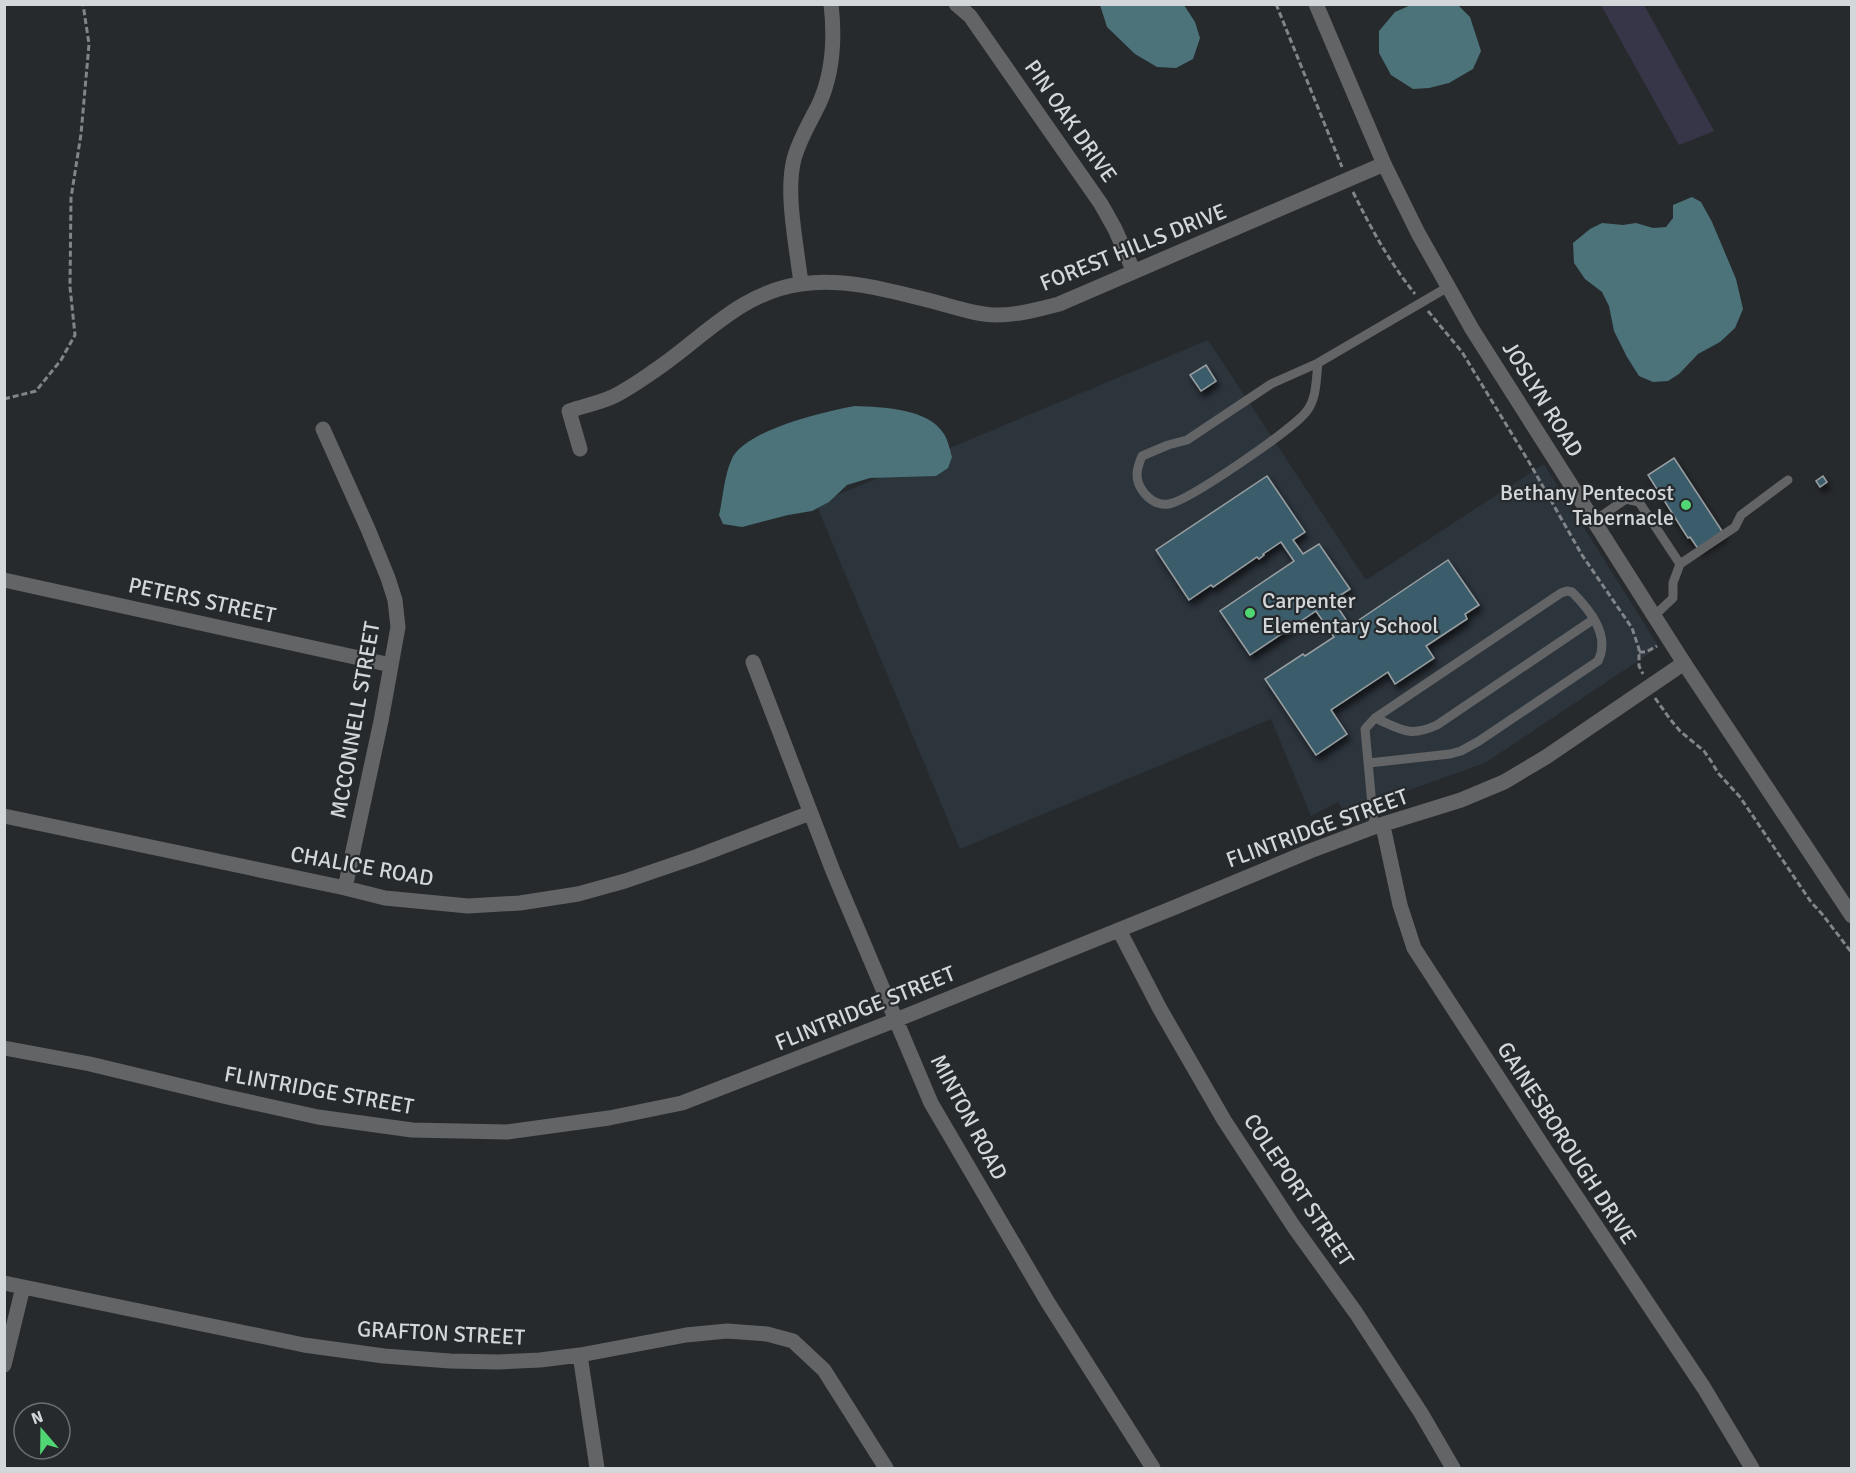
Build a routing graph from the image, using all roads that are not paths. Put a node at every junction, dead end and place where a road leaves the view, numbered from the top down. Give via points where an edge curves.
1 (831, 4) edge
2 (956, 4) edge
3 (1316, 4) edge
4 (1384, 164) junction
5 (1134, 272) junction
6 (801, 284) junction
7 (1448, 287) junction
8 (1318, 363) junction
9 (323, 429) dead end
10 (580, 449) dead end
11 (1788, 480) dead end
12 (1594, 521) junction
13 (1680, 564) junction
14 (4, 580) edge
15 (1654, 616) junction
16 (1594, 619) junction
17 (753, 662) dead end
18 (1684, 663) junction
19 (391, 664) junction
20 (1375, 718) junction
21 (1369, 763) junction
22 (810, 813) junction
23 (4, 816) edge
24 (1378, 826) junction
25 (345, 888) junction
26 (1851, 916) edge
27 (1119, 930) junction
28 (896, 1020) junction
29 (4, 1048) edge
30 (4, 1283) edge
31 (23, 1287) junction
32 (580, 1355) junction
33 (4, 1365) edge
34 (597, 1468) edge
35 (886, 1468) edge
36 (1153, 1468) edge
37 (1453, 1468) edge
38 (1752, 1468) edge

1 - 6 street via 834,30 830,72 797,150 790,184
2 - 5 street, PIN OAK DRIVE via 970,16 1101,204
3 - 4 street, JOSLYN ROAD
4 - 5 street, FOREST HILLS DRIVE
4 - 7 street, JOSLYN ROAD
5 - 6 street, FOREST HILLS DRIVE via 1059,304 996,315 862,286
6 - 10 street, FOREST HILLS DRIVE via 750,300 612,398 569,411
7 - 8 lane
7 - 12 street, JOSLYN ROAD
8 - 8 lane via 1272,384 1187,440 1142,456 1136,471 1145,495 1157,503 1169,504 1190,495 1291,428 1308,411
9 - 19 street, MCCONNELL STREET via 395,600 398,627
11 - 13 lane via 1741,514 1735,527
12 - 13 lane via 1626,500 1639,502
12 - 15 street, JOSLYN ROAD
13 - 15 lane via 1673,583 1673,598
14 - 19 street, PETERS STREET
15 - 18 street, JOSLYN ROAD
16 - 20 lane via 1426,731 1407,731
16 - 20 lane via 1572,591 1561,593
16 - 21 lane via 1602,641 1598,661 1479,741 1450,754
17 - 22 street, MINTON ROAD
18 - 24 street, FLINTRIDGE STREET via 1504,782
18 - 26 street, JOSLYN ROAD
19 - 25 street, MCCONNELL STREET
20 - 21 lane via 1365,729
21 - 24 lane
22 - 25 street, CHALICE ROAD via 698,856 578,894 468,906 385,898
22 - 28 street, MINTON ROAD
23 - 25 street, CHALICE ROAD
24 - 27 street, FLINTRIDGE STREET
24 - 38 street, GAINESBOROUGH DRIVE via 1414,948 1704,1388
27 - 28 street, FLINTRIDGE STREET
27 - 37 street, COLEPORT STREET via 1224,1120 1356,1313
28 - 29 street, FLINTRIDGE STREET via 682,1102 609,1118 507,1132 412,1130 318,1117
28 - 36 street, MINTON ROAD via 931,1103 1047,1300
30 - 31 street, GRAFTON STREET
31 - 32 street, GRAFTON STREET via 303,1345 384,1356 498,1362
31 - 33 street
32 - 34 street
32 - 35 street, GRAFTON STREET via 727,1330 793,1341 824,1371

